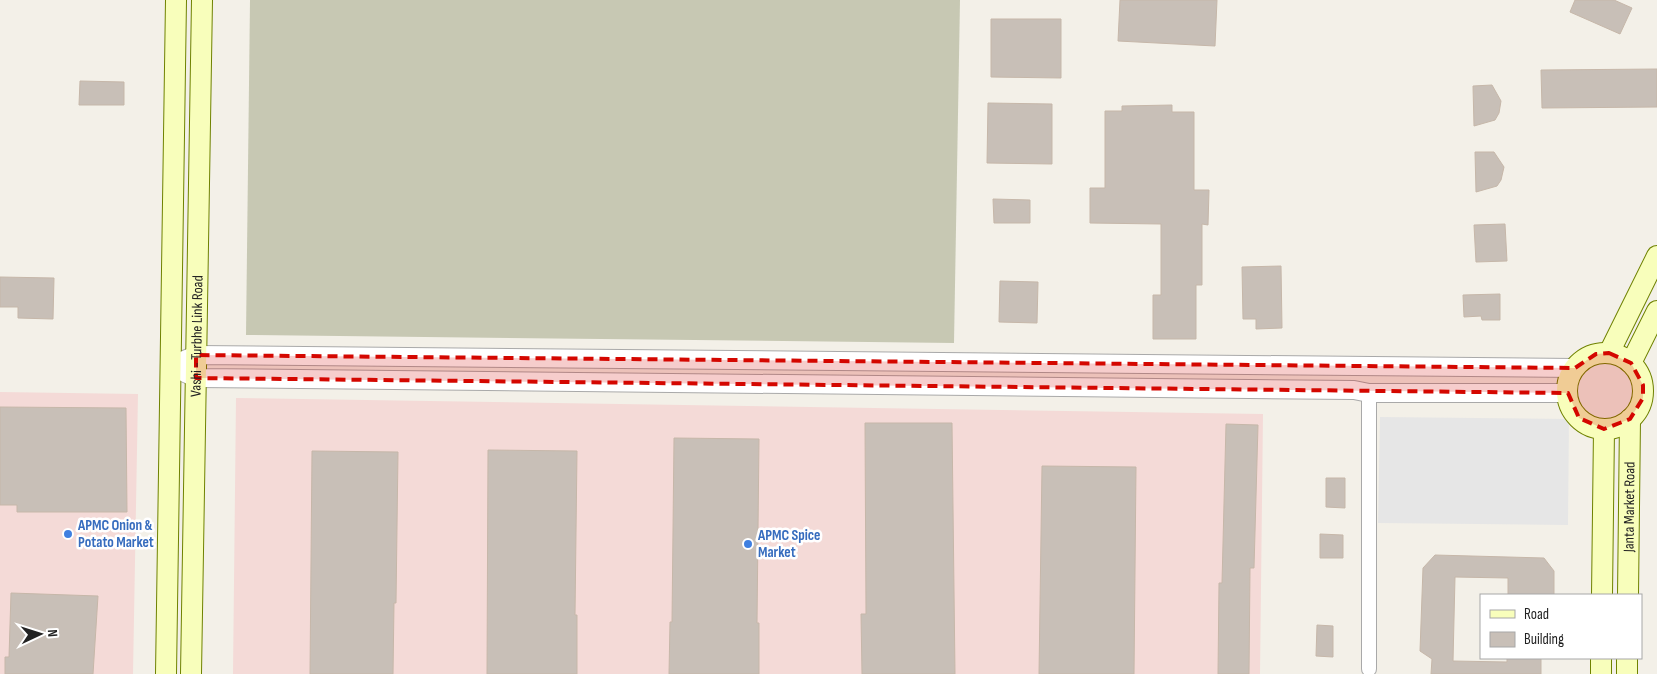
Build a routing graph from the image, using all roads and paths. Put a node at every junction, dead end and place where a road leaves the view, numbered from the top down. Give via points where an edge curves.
1 (176, 0) edge
2 (202, 0) edge
3 (1657, 256) edge
4 (1657, 311) edge
5 (1609, 353) junction
6 (196, 355) junction
7 (1631, 363) junction
8 (170, 366) junction
9 (1575, 368) junction
10 (196, 378) junction
11 (1568, 392) junction
12 (1369, 393) junction
13 (1630, 419) junction
14 (1604, 429) junction
15 (1602, 594) edge
16 (1628, 594) edge
17 (1602, 659) edge
18 (1627, 659) edge
19 (1369, 670) dead end
20 (166, 674) edge
21 (191, 674) edge
22 (1601, 674) edge
23 (1627, 674) edge

1 - 8 main road, Vashi - Turbhe Link Road
2 - 6 main road, Vashi - Turbhe Link Road
3 - 5 main road
4 - 7 main road
5 - 7 main road
5 - 9 main road via 1584,359
6 - 8 street
6 - 9 street
6 - 10 main road, Vashi - Turbhe Link Road
7 - 13 main road via 1639,373 1643,398
8 - 10 street
8 - 20 main road, Vashi - Turbhe Link Road
9 - 11 main road
10 - 12 street via 1345,390
10 - 21 main road, Vashi - Turbhe Link Road
11 - 12 street
11 - 14 main road via 1569,402 1579,418 1595,428
12 - 19 street
13 - 14 main road via 1614,428
13 - 16 main road, Janta Market Road
14 - 15 main road, Janta Market Road
17 - 22 main road
18 - 23 main road

